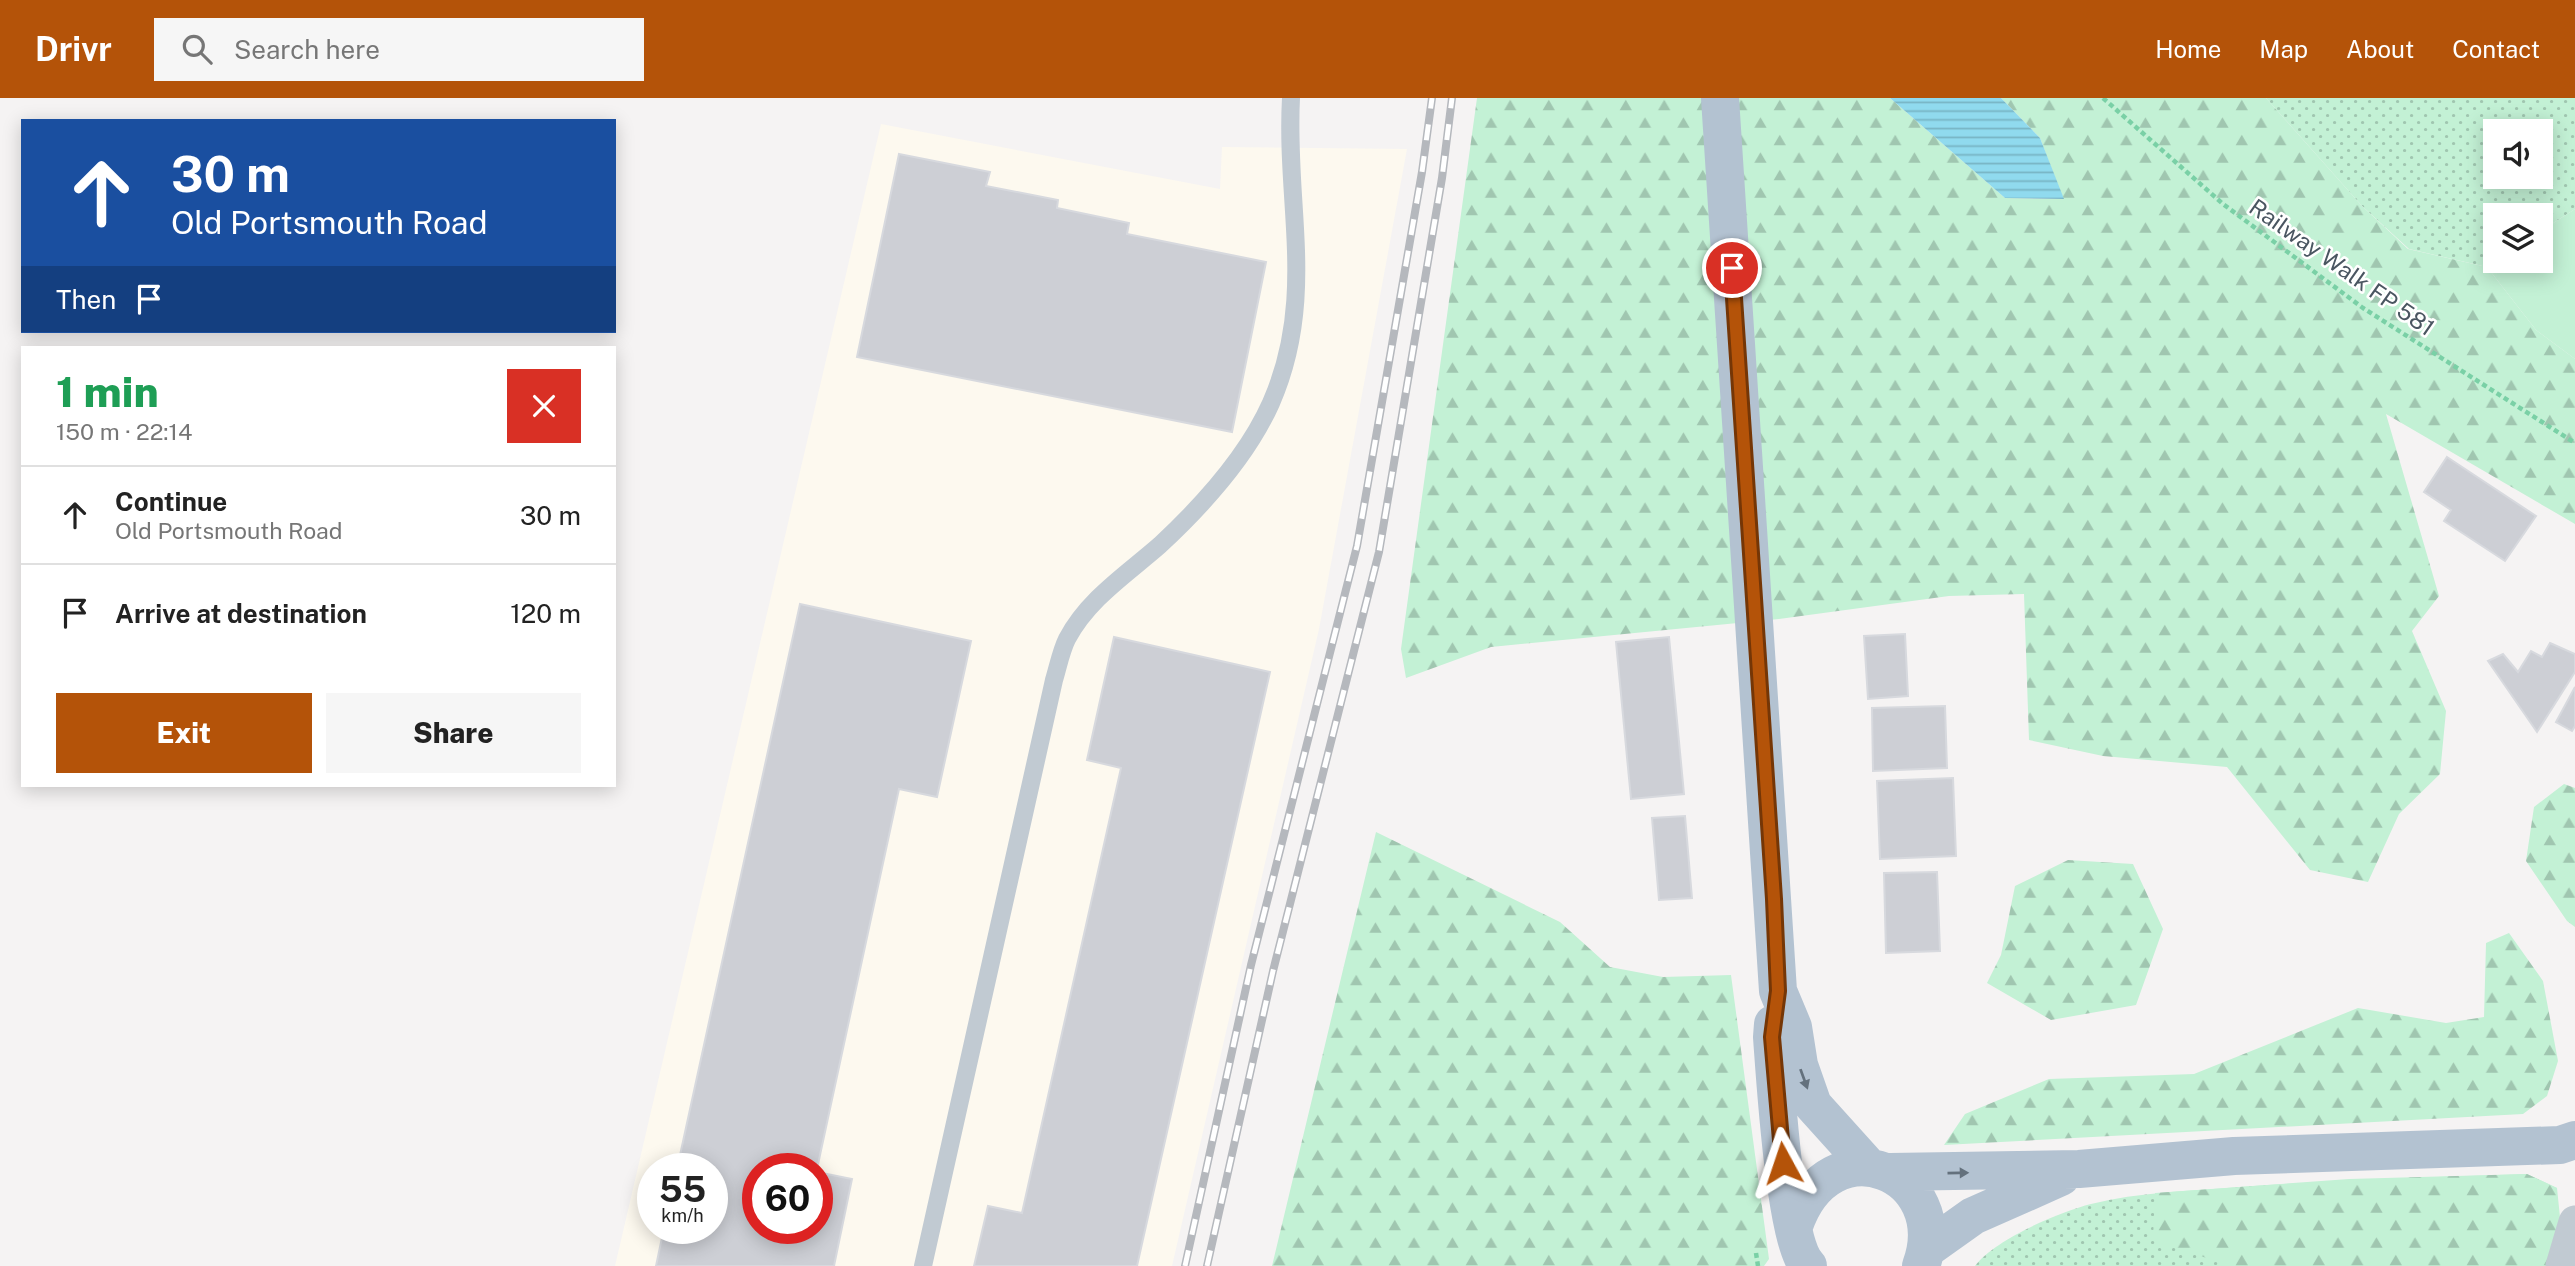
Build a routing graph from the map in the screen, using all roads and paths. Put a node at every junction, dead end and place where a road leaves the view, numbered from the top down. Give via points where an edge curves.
1 (1291, 98) edge
2 (1720, 98) edge
3 (2104, 98) edge
4 (2575, 443) edge
5 (1778, 991) junction
6 (2575, 1140) edge
7 (1879, 1169) junction
8 (2079, 1169) junction
9 (2575, 1222) edge
10 (1803, 1255) edge
11 (1924, 1257) edge
12 (923, 1266) edge
13 (2562, 1266) edge

1 - 12 lane via 1298,290 1293,337 1271,403 1245,448 1206,498 1106,589 1067,639
2 - 5 main road
3 - 4 path, Railway Walk FP 581 via 2223,204 2363,308
5 -> 7 main road via 1814,1105
5 - 10 main road via 1772,1037 1783,1163
6 - 8 main road via 2560,1145 2234,1156
7 -> 8 main road
7 - 10 main road via 1842,1171 1817,1187 1801,1205
7 - 11 main road via 1906,1186 1920,1206 1927,1227
8 - 11 main road via 1973,1216
9 - 13 street

